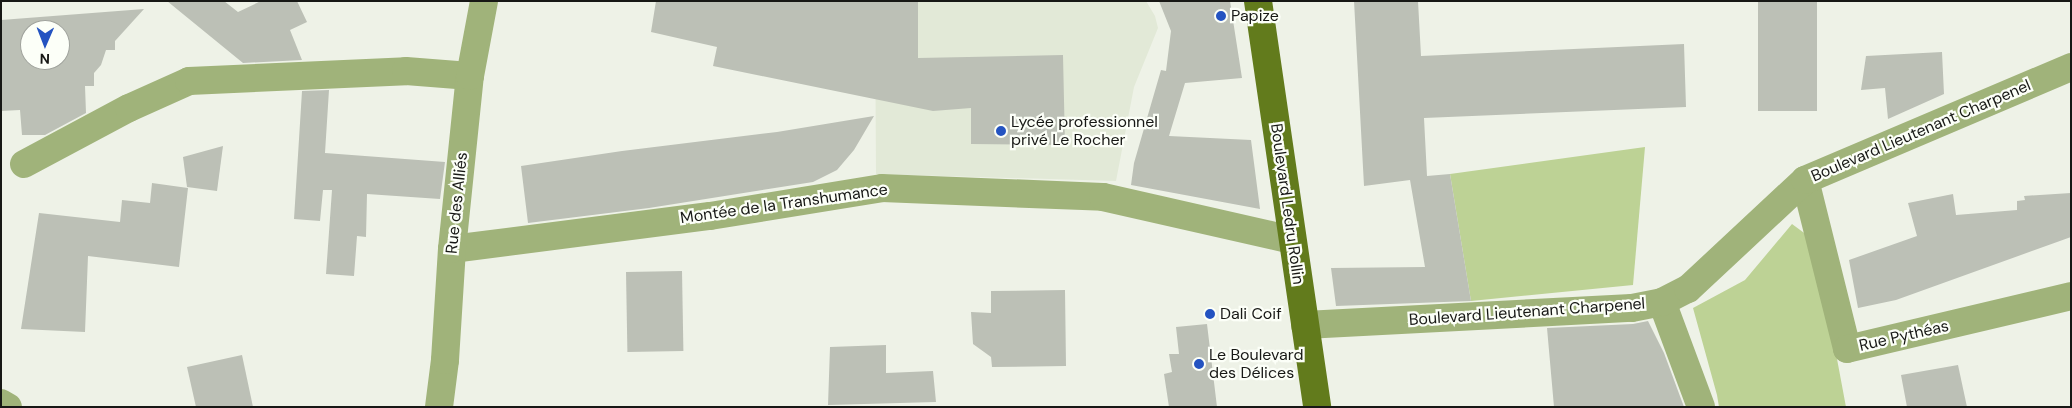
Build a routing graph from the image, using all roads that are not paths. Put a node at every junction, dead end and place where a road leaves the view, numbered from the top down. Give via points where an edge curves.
1 (1258, 1) edge
2 (482, 8) edge
3 (2071, 67) edge
4 (470, 76) junction
5 (24, 164) dead end
6 (1806, 180) junction
7 (1292, 240) junction
8 (452, 249) junction
9 (2071, 296) edge
10 (1662, 302) junction
11 (1305, 325) junction
12 (1, 403) edge
13 (8, 407) edge
14 (439, 407) edge
15 (1317, 407) edge
16 (1701, 407) edge

1 - 7 main road, Boulevard Ledru Rollin
2 - 4 street, Rue des Alliés
3 - 6 street, Boulevard Lieutenant Charpenel
4 - 5 street via 406,71 189,81
4 - 8 street, Rue des Alliés
6 - 9 street, Rue Pythéas via 1847,349
6 - 10 street, Boulevard Lieutenant Charpenel via 1688,289
7 - 8 street, Montée de la Transhumance via 1104,197 882,188 710,216
7 - 11 main road, Boulevard Ledru Rollin
8 - 14 street, Rue des Alliés
10 - 11 street, Boulevard Lieutenant Charpenel via 1632,308
10 - 16 street
11 - 15 main road, Boulevard Ledru Rollin
12 - 13 street

